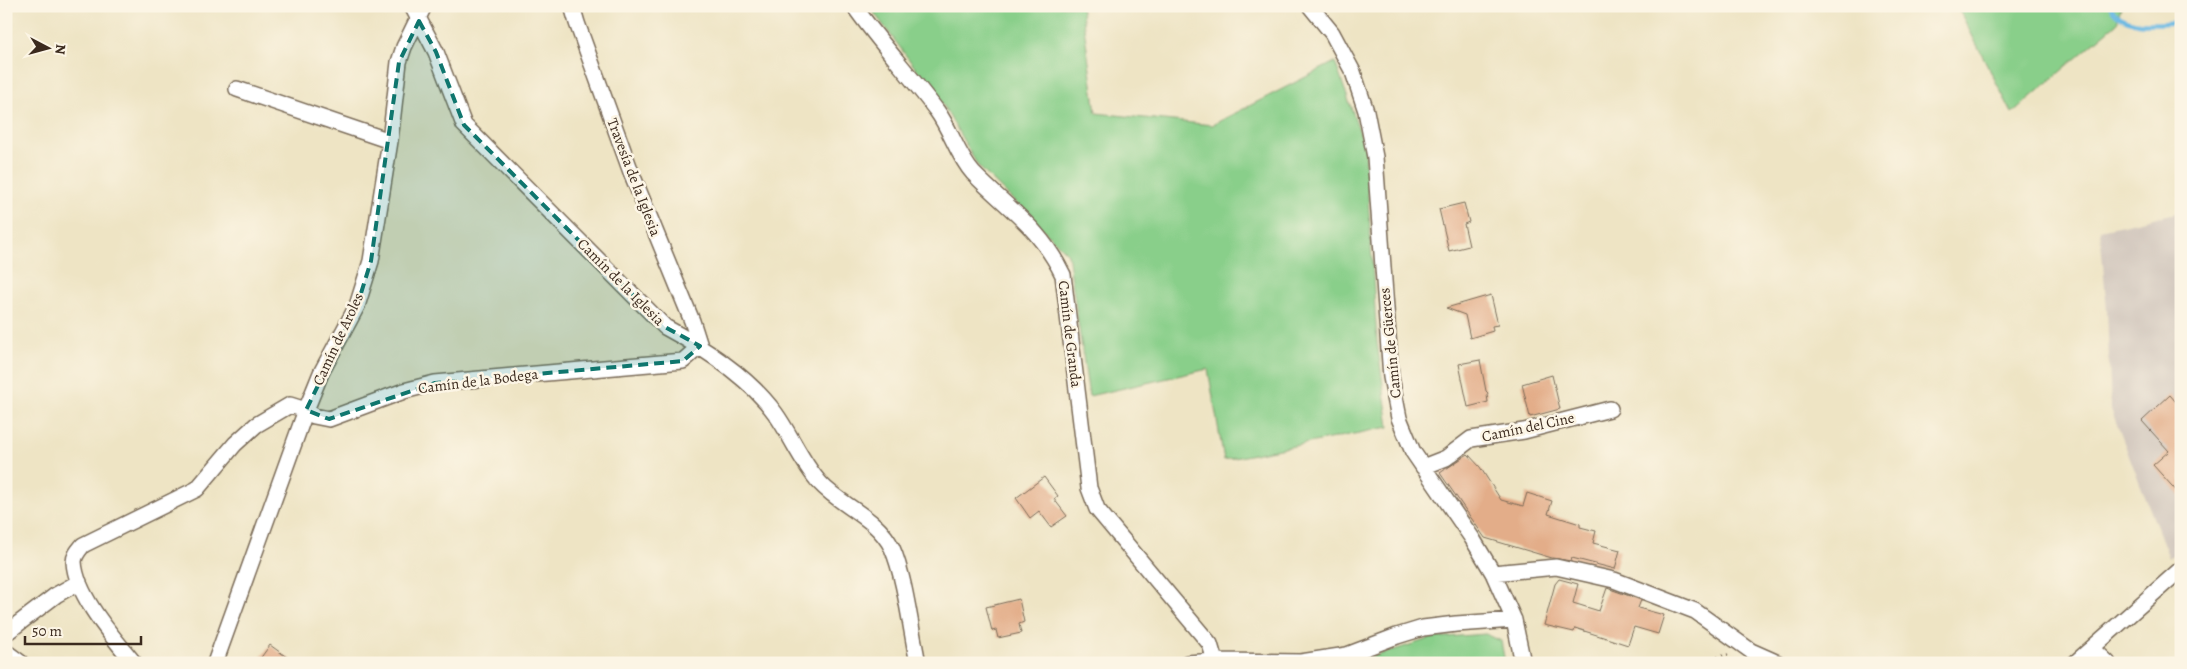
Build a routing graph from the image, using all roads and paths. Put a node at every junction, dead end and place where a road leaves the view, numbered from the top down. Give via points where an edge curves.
1 (412, 6) edge
2 (424, 6) edge
3 (572, 6) edge
4 (854, 6) edge
5 (1310, 6) edge
6 (2130, 6) edge
7 (2180, 6) edge
8 (418, 21) junction
9 (237, 89) dead end
10 (390, 141) junction
11 (700, 346) junction
12 (1610, 409) dead end
13 (306, 410) junction
14 (1423, 467) junction
15 (2181, 569) edge
16 (1493, 572) junction
17 (79, 582) junction
18 (1514, 620) junction
19 (6, 633) edge
20 (2092, 648) junction
21 (1751, 651) junction
22 (6, 652) edge
23 (1215, 661) junction
24 (21, 663) edge
25 (134, 663) edge
26 (215, 663) edge
27 (918, 663) edge
28 (1187, 663) edge
29 (1523, 663) edge
30 (1693, 663) edge
31 (1778, 663) edge
32 (2075, 663) edge
33 (2108, 663) edge

1 - 8 street, Camín de la Iglesia
2 - 8 street, Camín de Aroles
3 - 11 street, Travesía de la Iglesia via 631,172
4 - 23 street, Camín de Granda via 938,112 972,172 1036,231 1053,254 1063,275 1089,488 1097,510 1210,644
5 - 14 street, Camín de Güerces via 1332,32 1349,64 1366,111 1375,157 1391,377 1399,418
6 - 7 path via 2134,10
8 - 10 street, Camín de Aroles via 398,62
8 - 11 street, Camín de la Iglesia via 436,52 464,125 665,327
9 - 10 street
10 - 13 street, Camín de Aroles via 371,261 356,306 320,373
11 - 13 street, Camín de la Bodega via 683,361 435,384 404,391 329,419 314,416
11 - 27 street, Camín de la Iglesia via 760,394 820,483 877,527 892,548
12 - 14 street, Camín del Cine via 1524,431 1471,439 1446,458
13 - 17 street, Camín de la Bodega via 290,404 256,425 235,444 197,489 83,545 74,560
13 - 26 street, Camín de Aroles
14 - 16 street, Camín de Güerces
15 - 20 street
16 - 18 street, Camín de Güerces
16 - 21 street via 1556,567 1614,580 1695,611
17 - 19 street via 56,595
17 - 25 street, Camín de la Bodega via 99,620
18 - 23 street via 1423,628 1347,655 1301,662
18 - 29 street, Camín de Güerces
20 - 32 street
20 - 33 street
21 - 30 path
21 - 31 street
22 - 24 street
23 - 28 street

